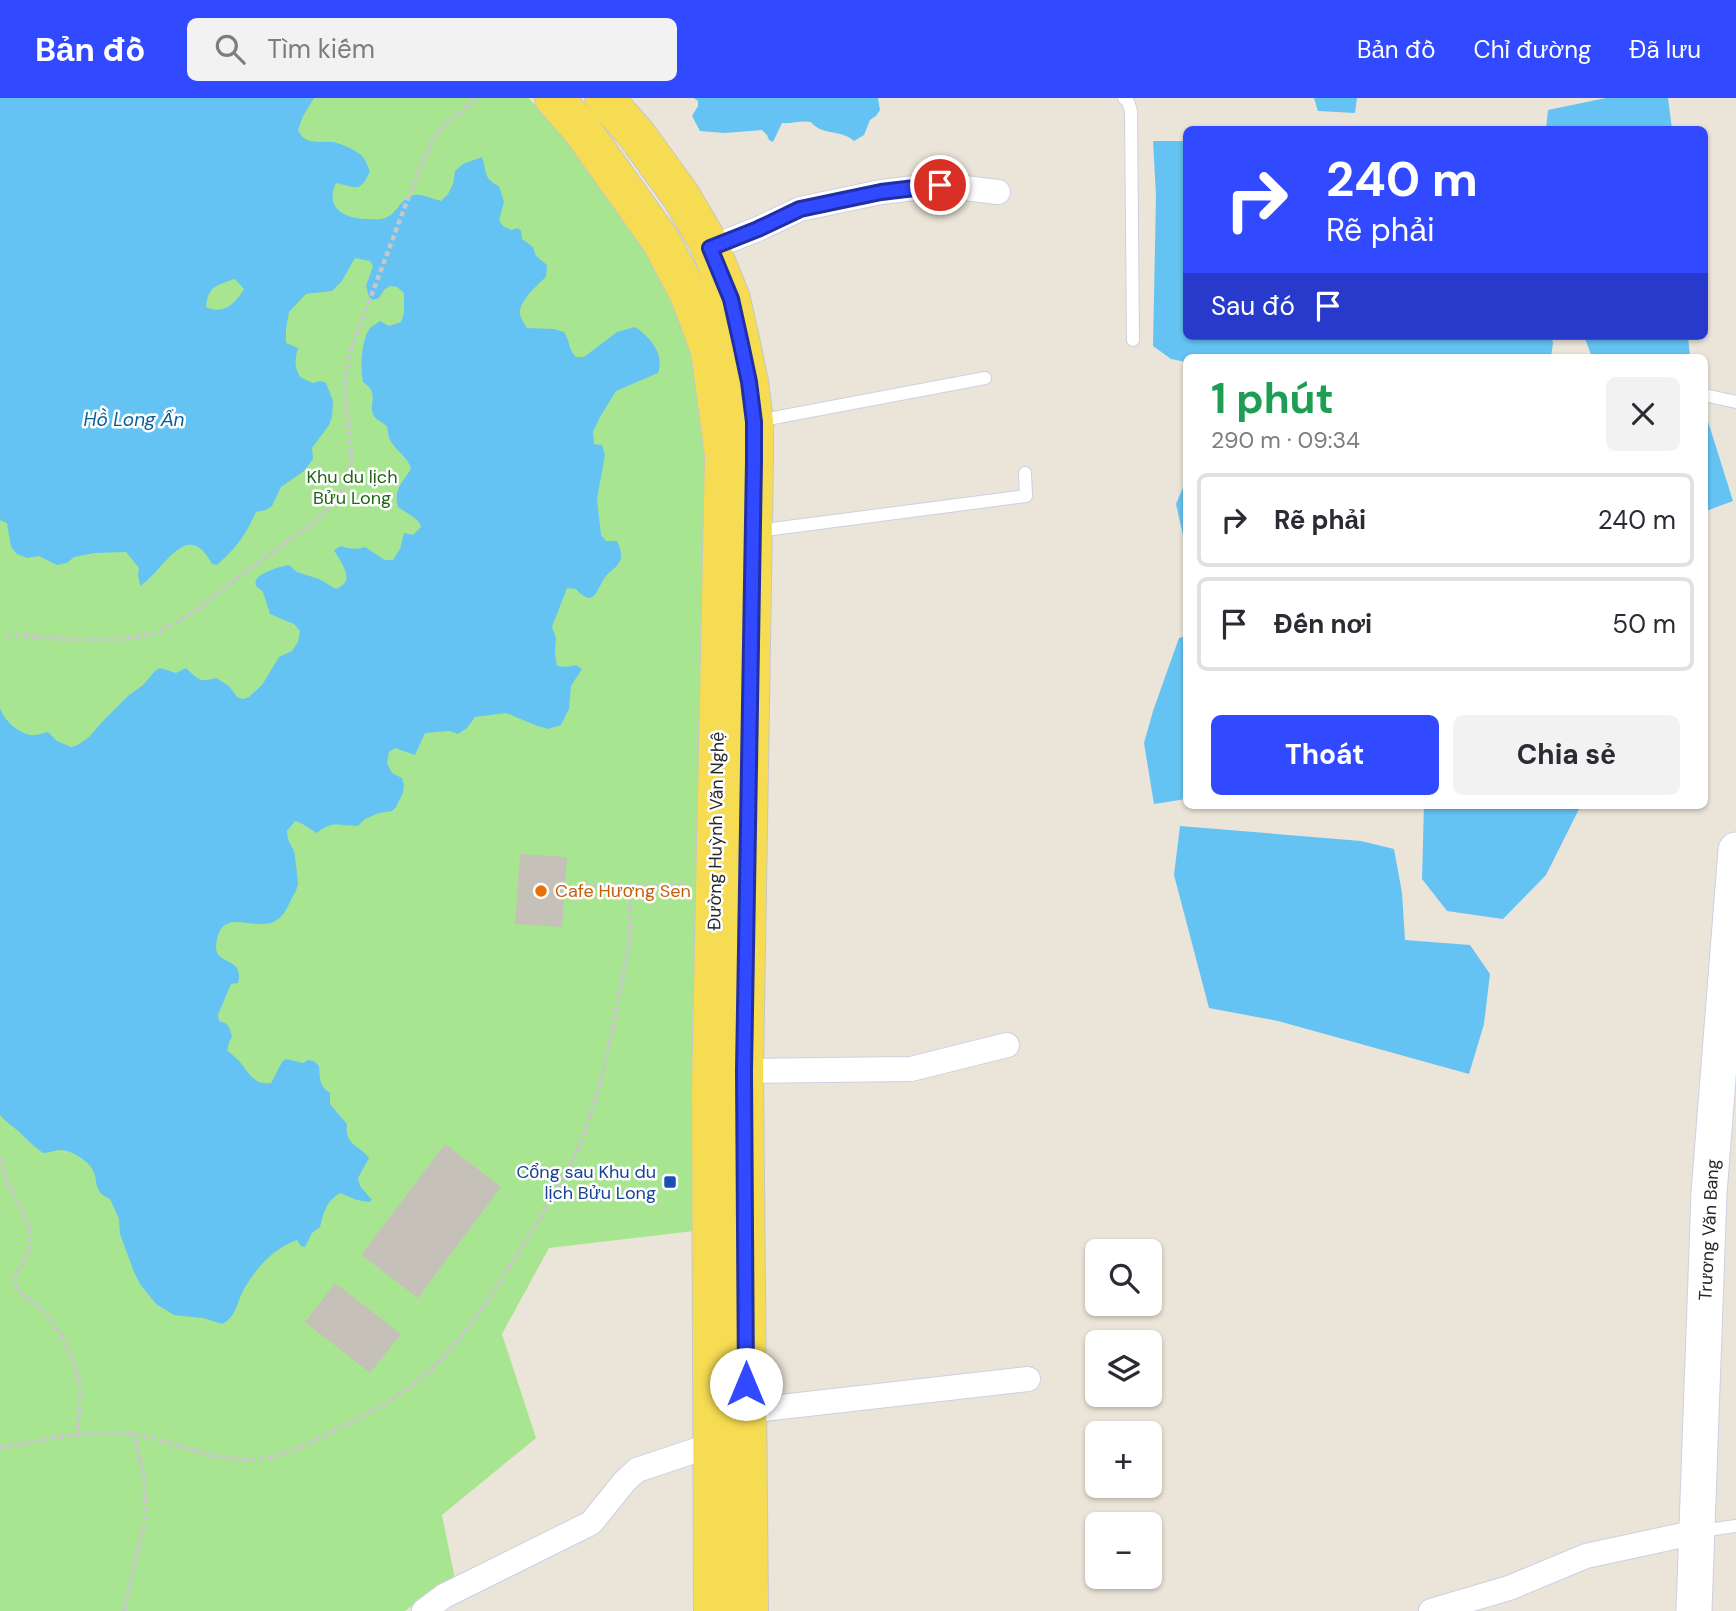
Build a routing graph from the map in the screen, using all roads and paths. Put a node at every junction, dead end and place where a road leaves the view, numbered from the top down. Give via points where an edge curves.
1 (477, 98) edge
2 (554, 98) edge
3 (604, 98) edge
4 (1124, 98) edge
5 (998, 192) dead end
6 (710, 248) junction
7 (1132, 340) dead end
8 (985, 378) dead end
9 (1708, 396) edge
10 (1736, 401) edge
11 (754, 422) junction
12 (1025, 473) dead end
13 (753, 532) junction
14 (7, 635) dead end
15 (1736, 850) edge
16 (629, 885) junction
17 (715, 885) junction
18 (585, 886) dead end
19 (1007, 1045) dead end
20 (744, 1071) junction
21 (0, 1158) edge
22 (1028, 1379) dead end
23 (746, 1410) junction
24 (134, 1434) junction
25 (76, 1436) junction
26 (712, 1445) junction
27 (0, 1448) edge
28 (1736, 1526) edge
29 (1697, 1532) junction
30 (124, 1611) edge
31 (424, 1611) edge
32 (713, 1611) edge
33 (750, 1611) edge
34 (1431, 1611) edge
35 (1694, 1611) edge

1 - 14 path via 439,130 427,153 350,352 345,391 351,466 340,495 312,524 157,632 104,640
2 - 17 main road, Đường Huỳnh Văn Nghệ via 661,241 689,294 710,350 724,455
3 - 6 main road, Đường Huỳnh Văn Nghệ via 681,195
4 - 7 lane via 1131,111
5 - 6 street via 940,185 881,192 800,209
6 - 11 main road, Đường Huỳnh Văn Nghệ via 731,299
8 - 11 lane
9 - 10 lane
11 - 13 main road, Đường Huỳnh Văn Nghệ
12 - 13 lane via 1026,496
13 - 20 main road, Đường Huỳnh Văn Nghệ
15 - 29 main road, Trương Văn Bang via 1709,1193
16 - 17 path
16 - 18 path
16 - 24 path via 630,934 613,1027 576,1153 506,1272 446,1354 386,1402 323,1437 264,1459 220,1458
17 - 26 main road, Đường Huỳnh Văn Nghệ
19 - 20 street via 911,1069
20 - 23 main road, Đường Huỳnh Văn Nghệ
21 - 25 path via 31,1238 15,1283 18,1292 41,1309 60,1333 75,1367 80,1403
22 - 23 street
23 - 33 main road, Đường Huỳnh Văn Nghệ
24 - 25 path
24 - 30 path via 145,1480 145,1520
25 - 27 path
26 - 31 street via 638,1470 591,1522 444,1596
26 - 32 main road, Đường Huỳnh Văn Nghệ
28 - 29 lane
29 - 34 street via 1586,1556 1509,1588
29 - 35 main road, Trương Văn Bang

